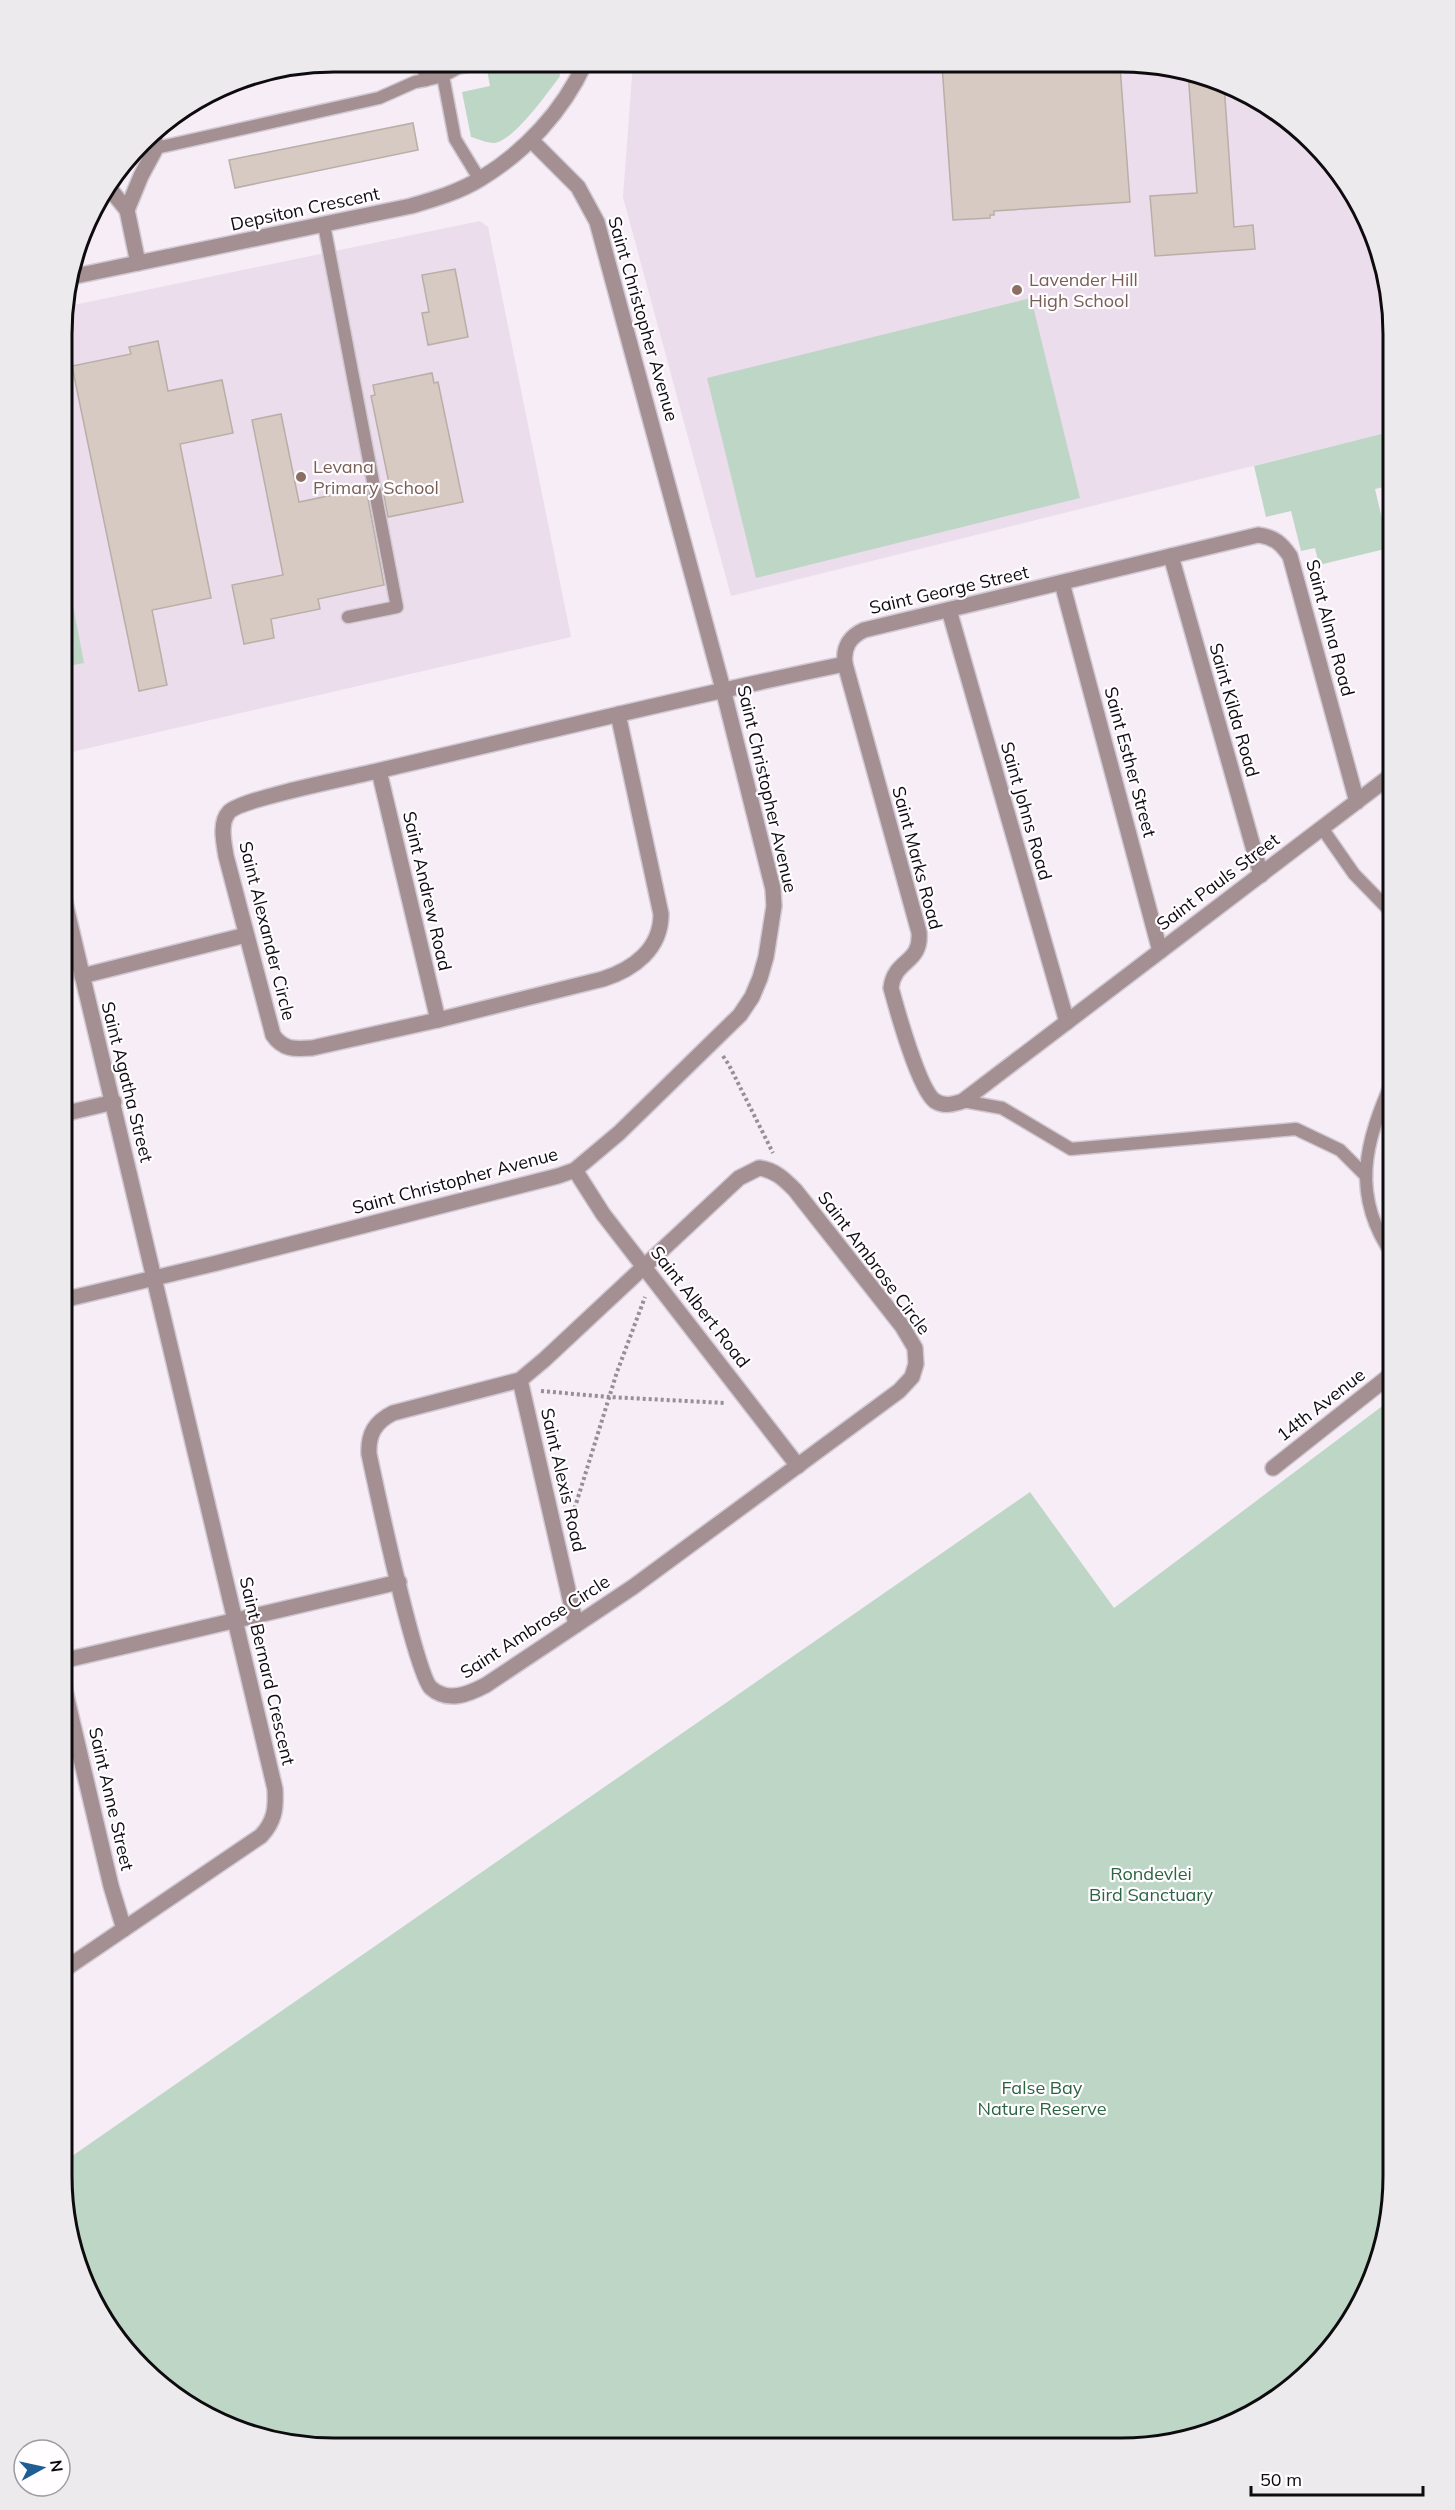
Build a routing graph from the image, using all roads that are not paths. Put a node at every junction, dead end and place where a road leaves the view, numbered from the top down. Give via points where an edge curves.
1 (424, 72) edge
2 (450, 72) edge
3 (580, 72) edge
4 (443, 76) junction
5 (426, 80) junction
6 (531, 140) junction
7 (155, 143) edge
8 (156, 148) junction
9 (480, 180) junction
10 (114, 193) edge
11 (127, 210) junction
12 (324, 225) junction
13 (138, 263) junction
14 (79, 275) edge
15 (1171, 556) junction
16 (1062, 583) junction
17 (949, 610) junction
18 (348, 617) dead end
19 (845, 664) junction
20 (723, 689) junction
21 (618, 714) junction
22 (379, 771) junction
23 (1383, 782) edge
24 (1357, 802) junction
25 (1322, 828) junction
26 (1261, 875) junction
27 (1383, 904) edge
28 (72, 933) edge
29 (246, 935) junction
30 (1160, 951) junction
31 (82, 976) junction
32 (438, 1020) junction
33 (1066, 1022) junction
34 (963, 1101) junction
35 (114, 1102) junction
36 (1383, 1106) edge
37 (72, 1112) edge
38 (575, 1170) junction
39 (1366, 1176) junction
40 (1383, 1241) edge
41 (643, 1267) junction
42 (153, 1278) junction
43 (72, 1298) edge
44 (1383, 1381) edge
45 (521, 1385) junction
46 (798, 1467) junction
47 (1272, 1468) dead end
48 (399, 1582) junction
49 (234, 1620) junction
50 (576, 1625) junction
51 (72, 1659) edge
52 (72, 1720) edge
53 (124, 1929) junction
54 (72, 1964) edge

1 - 5 lane
2 - 4 lane
3 - 6 street, Depsiton Crescent via 562,103
4 - 5 lane
4 - 9 lane via 455,138
5 - 8 lane via 379,99
6 - 9 street, Depsiton Crescent
6 - 20 street, Saint Christopher Avenue via 578,187 597,222
7 - 8 street
8 - 11 street
9 - 12 street, Depsiton Crescent via 411,206
10 - 11 street
11 - 13 street
12 - 13 street, Depsiton Crescent
12 - 18 lane via 397,607
13 - 14 street, Depsiton Crescent
15 - 16 street, Saint George Street
15 - 24 street, Saint Alma Road via 1258,535 1282,544 1290,556
15 - 26 street, Saint Kilda Road
16 - 17 street, Saint George Street
16 - 30 street, Saint Esther Street
17 - 19 street, Saint George Street via 857,634 846,647
17 - 33 street, Saint Johns Road
19 - 20 street
19 - 34 street, Saint Marks Road via 919,932 915,955 895,972 891,988 929,1095 937,1103
20 - 21 street, Saint Alexander Circle
20 - 38 street, Saint Christopher Avenue via 773,889 766,957 753,997 740,1015 619,1133
21 - 22 street, Saint Alexander Circle
21 - 32 street, Saint Alexander Circle via 658,891 661,929 657,938 648,951 621,973
22 - 29 street, Saint Alexander Circle via 251,802 229,812 223,832 226,856
22 - 32 street, Saint Andrew Road
23 - 24 street, Saint Pauls Street
24 - 25 street, Saint Pauls Street
25 - 26 street, Saint Pauls Street
25 - 27 lane via 1354,874
26 - 30 street, Saint Pauls Street
28 - 31 street, Saint Agatha Street
29 - 31 street
29 - 32 street, Saint Alexander Circle via 273,1035 285,1047 312,1048
30 - 33 street, Saint Pauls Street
31 - 35 street, Saint Agatha Street
33 - 34 street
34 - 39 lane via 1002,1108 1071,1149 1296,1129 1340,1150
35 - 37 street
35 - 42 street, Saint Agatha Street
36 - 39 lane via 1371,1138
38 - 41 street, Saint Albert Road
38 - 42 street, Saint Christopher Avenue
39 - 40 lane via 1370,1215
41 - 45 street, Saint Ambrose Circle
41 - 46 street, Saint Albert Road
41 - 46 street, Saint Ambrose Circle via 748,1172 768,1169 795,1190 902,1326 915,1348 912,1377
42 - 43 street, Saint Christopher Avenue
42 - 49 street, Saint Bernard Crescent
44 - 47 street, 14th Avenue
45 - 48 street, Saint Ambrose Circle via 393,1413 374,1427 368,1440 369,1454
45 - 50 street, Saint Alexis Road
46 - 50 street, Saint Ambrose Circle
48 - 49 street
48 - 50 street, Saint Ambrose Circle via 424,1679 438,1693 461,1697 474,1692
49 - 51 street
49 - 53 street, Saint Bernard Crescent via 275,1789 274,1815 261,1836
52 - 53 street, Saint Anne Street
53 - 54 street, Saint Bernard Crescent

